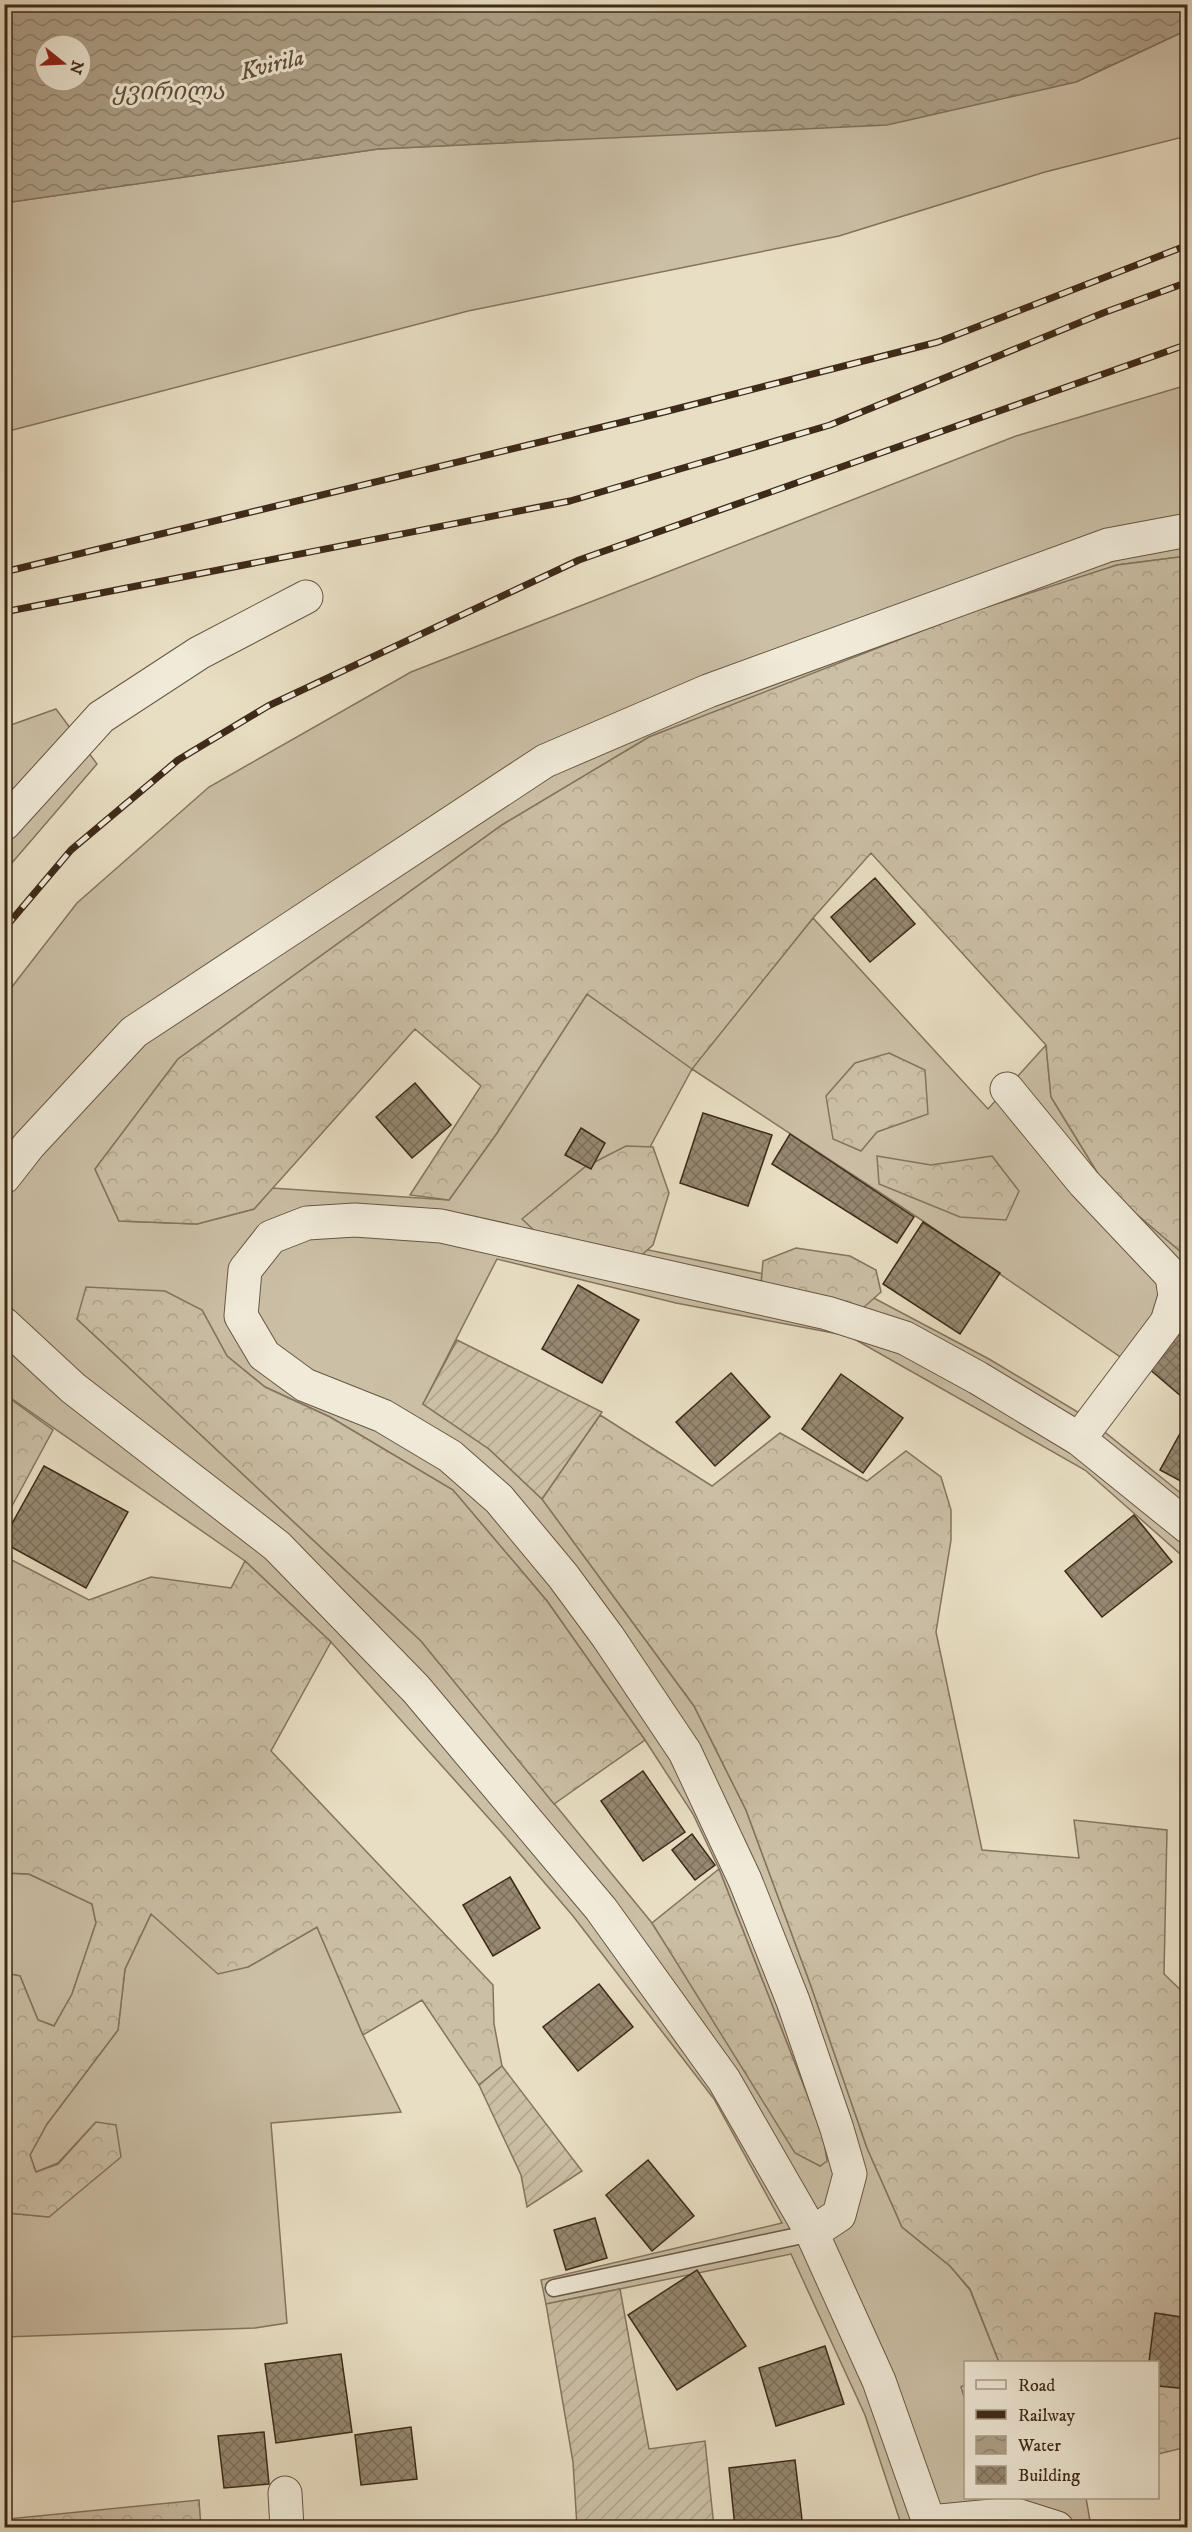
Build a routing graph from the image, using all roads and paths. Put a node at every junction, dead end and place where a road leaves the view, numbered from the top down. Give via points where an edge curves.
1 (1188, 530) edge
2 (306, 597) dead end
3 (4, 824) edge
4 (1007, 1089) dead end
5 (4, 1177) edge
6 (4, 1324) edge
7 (1079, 1439) junction
8 (1188, 1527) edge
9 (812, 2232) junction
10 (554, 2288) dead end
11 (285, 2493) dead end
12 (931, 2525) edge
13 (287, 2528) edge
14 (1057, 2528) edge

1 - 5 street via 1108,545 708,691 545,761 134,1032 28,1145
2 - 3 street via 199,653 101,717
4 - 7 street via 1084,1183 1172,1276 1175,1296 1167,1322
6 - 9 street via 73,1388 277,1546 416,1689 608,1918 724,2080
7 - 8 street
7 - 9 street via 905,1338 827,1313 441,1226 355,1220 307,1223 271,1237 245,1270 241,1316 264,1354 305,1385 383,1416 450,1456 499,1499 602,1629 685,1752 745,1880 793,2001 850,2174 839,2215
9 - 10 lane
9 - 12 street via 879,2381
11 - 13 street
12 - 14 street via 1013,2514

